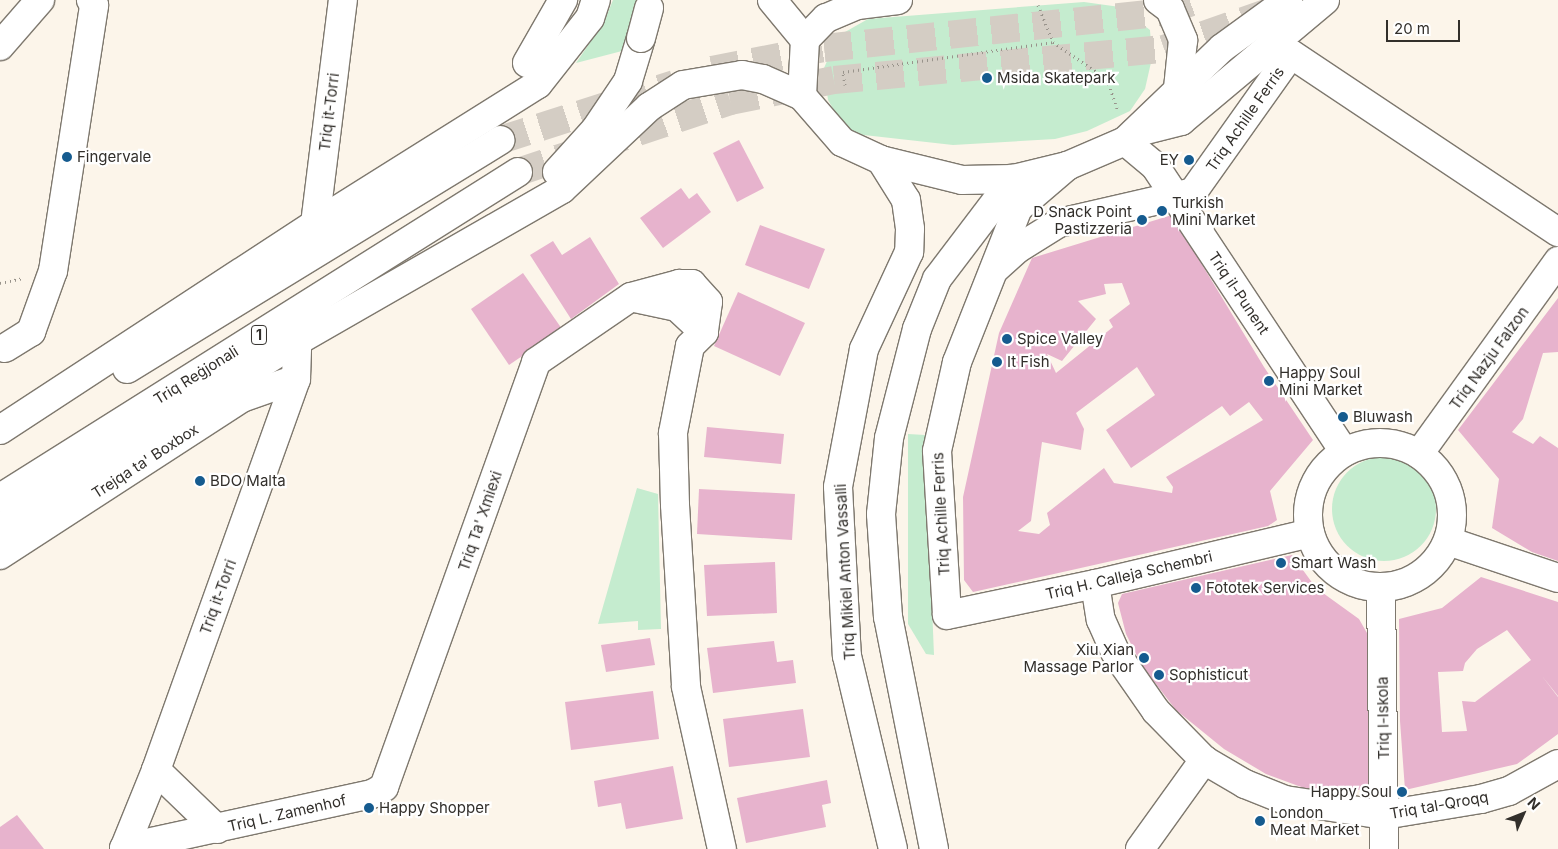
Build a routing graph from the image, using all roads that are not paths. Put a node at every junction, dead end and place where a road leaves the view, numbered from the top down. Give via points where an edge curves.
1 (40, 0) edge
2 (91, 0) edge
3 (343, 0) edge
4 (563, 0) edge
5 (596, 0) edge
6 (772, 0) edge
7 (898, 0) edge
8 (1158, 0) edge
9 (1288, 0) edge
10 (1325, 0) edge
11 (650, 4) edge
12 (805, 40) junction
13 (0, 46) edge
14 (527, 63) dead end
15 (1178, 88) junction
16 (802, 96) junction
17 (1126, 130) junction
18 (500, 140) tunnel mouth
19 (881, 160) junction
20 (1067, 166) junction
21 (518, 172) tunnel mouth
22 (1013, 179) junction
23 (1174, 195) junction
24 (522, 212) junction
25 (315, 224) junction
26 (1558, 232) edge
27 (1558, 261) edge
28 (992, 272) junction
29 (297, 341) junction
30 (5, 348) dead end
31 (296, 379) junction
32 (0, 430) edge
33 (0, 446) edge
34 (1344, 452) junction
35 (1419, 454) junction
36 (0, 498) edge
37 (0, 528) edge
38 (1310, 533) junction
39 (1448, 541) junction
40 (0, 555) edge
41 (1558, 578) edge
42 (1095, 584) junction
43 (1381, 587) junction
44 (947, 615) joint
45 (1204, 760) junction
46 (1558, 764) edge
47 (156, 770) junction
48 (384, 787) joint
49 (1384, 815) junction
50 (217, 829) junction
51 (124, 849) edge
52 (722, 849) edge
53 (892, 849) edge
54 (934, 849) edge
55 (1140, 849) edge
56 (1384, 849) edge

1 - 13 main road
2 - 30 main road via 92,15 53,271 31,332
3 - 25 main road, Triq it-Torri
4 - 14 main road
5 - 25 main road via 590,18 538,84
6 - 12 main road
7 - 12 main road via 857,5 826,18
8 - 15 main road via 1170,9 1183,40
9 - 15 main road via 1222,48
10 - 17 main road via 1182,122
11 - 24 main road, bridge via 628,81 595,130
12 - 16 main road
15 - 17 main road
16 - 19 main road via 842,142
16 - 24 main road via 763,79 742,75 682,85 649,107 562,189
17 - 20 main road
17 - 23 main road, Triq il-Punent
18 - 33 main road
19 - 22 main road via 962,180
19 - 53 main road, Triq Mikiel Anton Vassalli via 906,200 909,252 864,349 838,487 847,656
20 - 22 main road
20 - 28 main road, Triq Achille Ferris via 1018,208
21 - 36 main road, Triq Reġjonali / 1
22 - 54 main road via 937,279 917,329 889,438 881,514 888,617
23 - 26 main road, Triq Achille Ferris via 1193,192 1291,54
23 - 28 main road, Triq Achille Ferris via 1059,223 1017,248
23 - 34 main road, Triq il-Punent
24 - 29 main road
25 - 32 main road
27 - 35 main road, Triq Nazju Falzon
28 - 44 main road, Triq Achille Ferris via 957,362 937,451
29 - 31 main road, Triq it-Torri
29 - 37 main road
31 - 40 main road, Trejqa ta' Boxbox via 242,398
31 - 47 main road, Triq it-Torri
34 - 35 main road via 1362,444 1382,443 1402,446
34 - 38 main road via 1326,466 1313,487 1307,510
35 - 39 main road via 1437,471 1448,493 1452,517
38 - 42 main road, Triq H. Calleja Schembri
38 - 43 main road via 1320,555 1336,572 1358,584
39 - 41 main road
39 - 43 main road via 1437,560 1421,574 1402,584
42 - 44 main road, Triq H. Calleja Schembri
42 - 45 main road, Triq tal-Qroqq via 1101,620 1133,682 1156,711
43 - 49 main road, Triq l-Iskola
45 - 49 main road, Triq tal-Qroqq via 1246,784 1285,800
45 - 55 main road
46 - 49 main road, Triq tal-Qroqq via 1509,790 1481,799
47 - 50 main road, Triq L. Zamenhof
47 - 51 main road, Triq it-Torri
48 - 50 main road, Triq L. Zamenhof via 372,794
48 - 52 main road, Triq Ta' Xmiexi via 536,362 631,297 679,284 692,284 708,302 704,332 690,346 673,433 675,505 686,687
49 - 56 main road, Triq l-Iskola
50 - 51 main road, Triq L. Zamenhof

